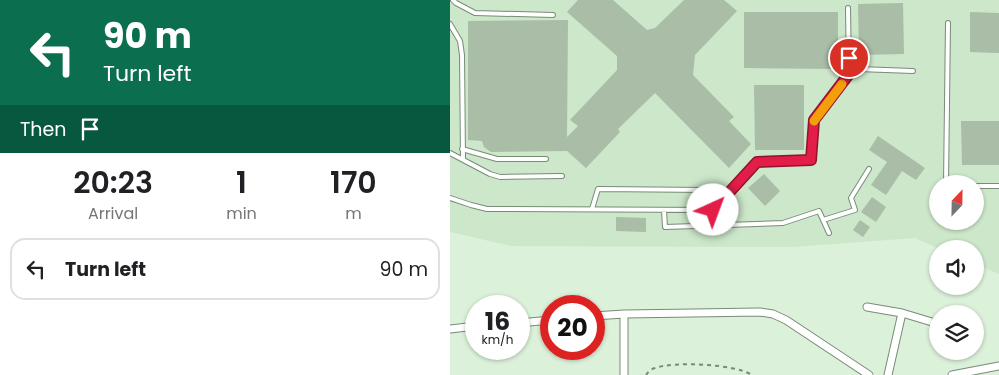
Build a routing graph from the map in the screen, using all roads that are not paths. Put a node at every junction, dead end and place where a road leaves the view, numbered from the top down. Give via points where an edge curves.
1 (453, 0) edge
2 (848, 8) dead end
3 (553, 15) dead end
4 (948, 23) dead end
5 (450, 24) edge
6 (913, 71) dead end
7 (849, 74) junction
8 (462, 149) junction
9 (450, 153) edge
10 (462, 159) junction
11 (546, 159) dead end
12 (869, 169) dead end
13 (946, 175) edge
14 (562, 176) dead end
15 (984, 186) edge
16 (999, 186) edge
17 (450, 198) edge
18 (592, 209) junction
19 (664, 210) junction
20 (713, 210) junction
21 (823, 220) junction
22 (829, 233) dead end
23 (867, 307) dead end
24 (902, 313) junction
25 (624, 314) junction
26 (605, 315) edge
27 (929, 321) edge
28 (465, 327) edge
29 (450, 328) edge
30 (999, 366) edge
31 (624, 375) edge
32 (869, 375) edge
33 (888, 375) edge
34 (952, 375) edge

1 - 3 lane via 476,13
2 - 7 lane
4 - 13 lane
5 - 8 lane via 460,41 462,55
6 - 7 lane via 858,68
7 - 20 lane via 814,120 811,160 757,162
8 - 10 lane
8 - 11 lane via 498,159
9 - 10 lane
10 - 14 lane via 500,177
12 - 21 lane via 850,198 855,210
15 - 16 lane
17 - 18 lane via 487,209
18 - 19 lane
18 - 20 lane via 598,189 708,190
19 - 20 lane
19 - 21 lane via 665,226 783,223 819,210
21 - 22 lane
23 - 24 street
24 - 27 street
24 - 33 street
25 - 26 street
25 - 31 street
25 - 32 street via 773,314
28 - 29 street
30 - 34 street

